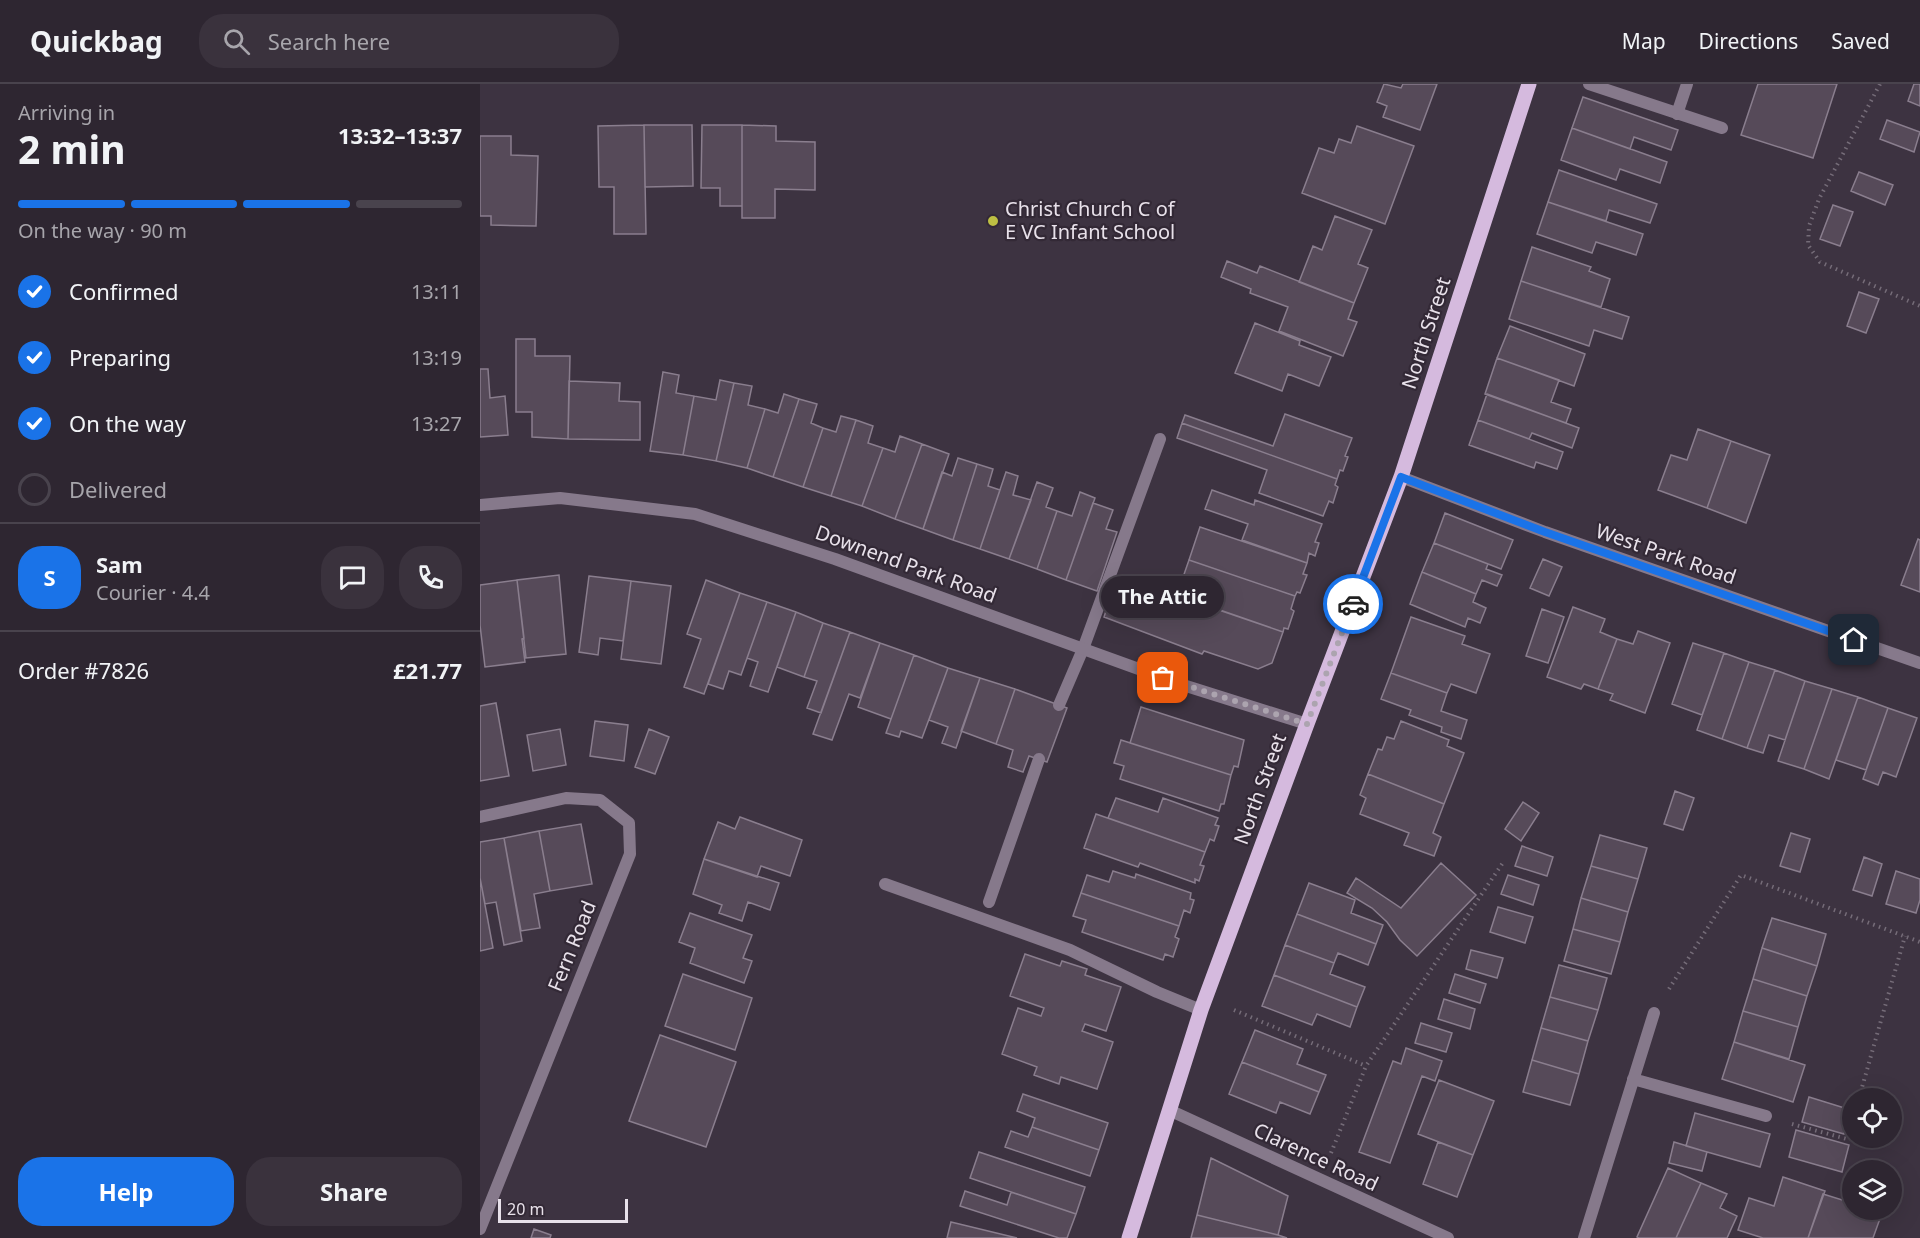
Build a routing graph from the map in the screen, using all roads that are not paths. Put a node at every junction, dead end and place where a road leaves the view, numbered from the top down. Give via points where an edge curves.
1 (1528, 84) edge
2 (1589, 84) edge
3 (1687, 84) edge
4 (1677, 114) junction
5 (1722, 128) dead end
6 (1161, 439) dead end
7 (1401, 477) junction
8 (480, 505) edge
9 (1083, 649) junction
10 (1920, 663) edge
11 (1059, 705) dead end
12 (1307, 724) junction
13 (1039, 759) dead end
14 (480, 817) edge
15 (885, 884) dead end
16 (989, 902) dead end
17 (1204, 1004) junction
18 (1654, 1013) road end
19 (1633, 1079) junction
20 (1169, 1110) junction
21 (1766, 1116) road end
22 (480, 1229) edge
23 (1129, 1238) edge
24 (1448, 1238) edge
25 (1584, 1238) edge

1 - 7 main road, North Street
2 - 4 street
3 - 4 street
4 - 5 street
6 - 9 street
7 - 10 street, West Park Road via 1545,532
7 - 12 main road, North Street
8 - 9 street, Downend Park Road via 560,498 695,513
9 - 11 street
9 - 12 street, Downend Park Road
12 - 17 main road, North Street
13 - 16 street
14 - 22 street, Fern Road via 566,798 600,800 628,823 630,854
15 - 17 street via 1070,950 1157,992
17 - 20 main road, North Street
18 - 19 street
19 - 21 street
19 - 25 street
20 - 23 main road, North Street
20 - 24 street, Clarence Road

